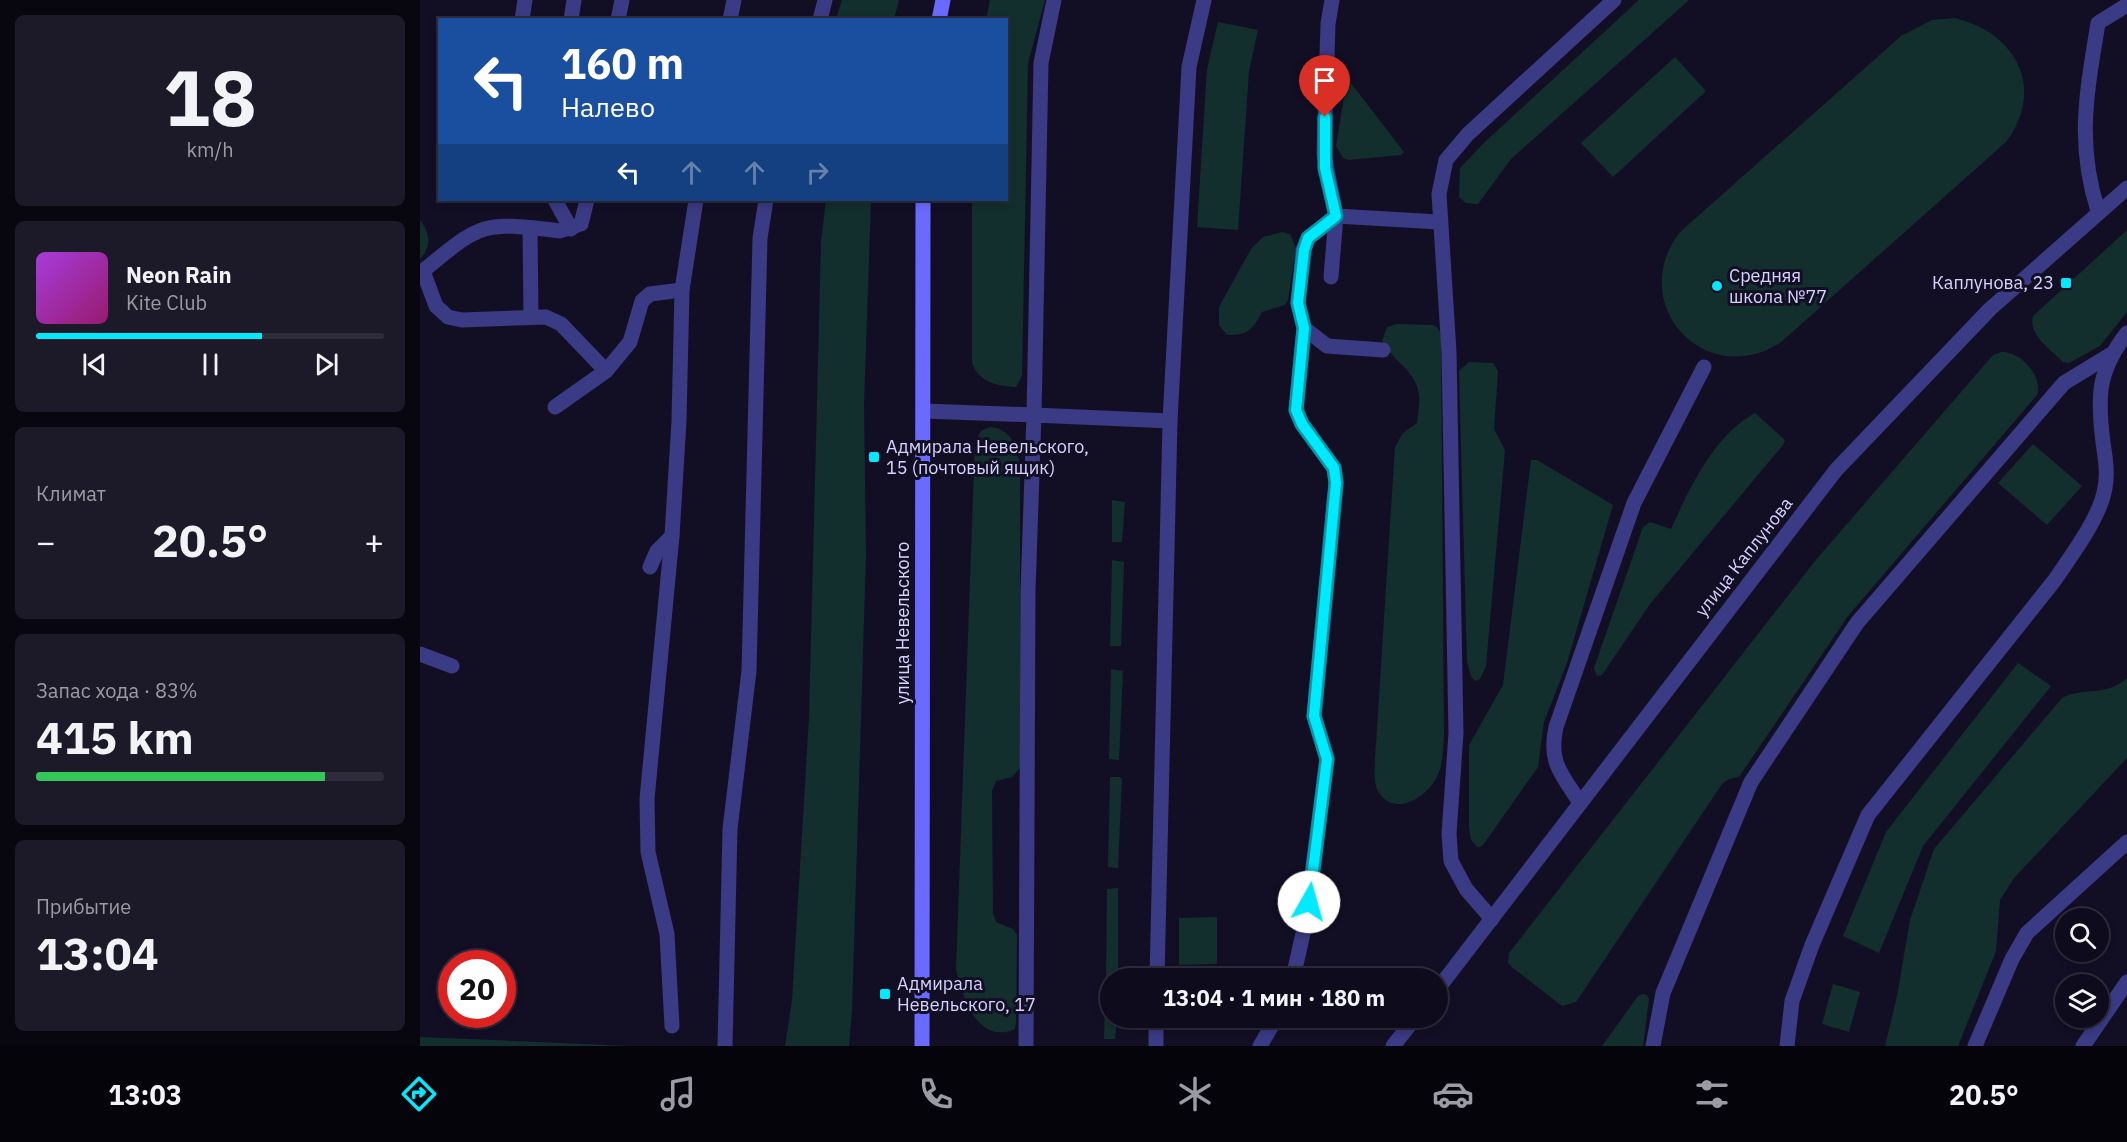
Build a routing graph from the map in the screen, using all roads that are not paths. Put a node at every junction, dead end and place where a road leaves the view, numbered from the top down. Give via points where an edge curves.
1 (525, 0) edge
2 (574, 0) edge
3 (622, 0) edge
4 (734, 0) edge
5 (825, 0) edge
6 (943, 0) edge
7 (1054, 0) edge
8 (1204, 0) edge
9 (1332, 0) edge
10 (1614, 0) edge
11 (2127, 5) edge
12 (522, 18) edge
13 (571, 18) edge
14 (618, 18) edge
15 (730, 18) edge
16 (820, 18) edge
17 (939, 18) edge
18 (2127, 188) edge
19 (556, 201) edge
20 (588, 201) edge
21 (696, 201) edge
22 (766, 201) edge
23 (923, 201) edge
24 (2098, 211) junction
25 (1336, 216) junction
26 (1439, 222) junction
27 (530, 228) junction
28 (571, 229) junction
29 (422, 272) edge
30 (1331, 277) dead end
31 (682, 290) junction
32 (531, 317) junction
33 (1304, 328) junction
34 (2127, 333) edge
35 (1383, 350) dead end
36 (2110, 355) junction
37 (1704, 367) dead end
38 (606, 371) junction
39 (555, 407) dead end
40 (924, 411) junction
41 (1034, 415) junction
42 (1170, 421) junction
43 (672, 536) junction
44 (650, 567) dead end
45 (420, 654) edge
46 (452, 666) dead end
47 (1580, 803) junction
48 (2127, 842) edge
49 (1492, 919) junction
50 (1157, 968) edge
51 (1295, 968) edge
52 (1448, 976) edge
53 (2127, 982) edge
54 (672, 1026) dead end
55 (1156, 1028) edge
56 (1270, 1028) edge
57 (1407, 1028) edge
58 (725, 1046) edge
59 (922, 1046) edge
60 (1026, 1046) edge
61 (1156, 1046) edge
62 (1260, 1046) edge
63 (1393, 1046) edge
64 (1653, 1046) edge
65 (1786, 1046) edge
66 (1975, 1046) edge
67 (2083, 1046) edge

1 - 12 street
2 - 13 street
3 - 14 street
4 - 15 street
5 - 16 street
6 - 17 main road
7 - 41 street via 1041,63
8 - 42 street via 1189,67
9 - 25 street via 1324,154
10 - 26 street via 1468,134 1446,160 1439,194
11 - 24 street via 2098,22 2085,99 2083,136
18 - 24 street, улица Каплунова
19 - 28 street
20 - 28 street via 581,224
21 - 31 street
22 - 58 street via 760,238 749,671 730,829
23 - 40 main road, улица Невельского
24 - 47 street, улица Каплунова via 1990,309 1836,470
25 - 26 street
25 - 30 street
25 - 33 street via 1308,238 1304,250 1298,303
26 - 49 street via 1449,352 1456,721 1450,861 1466,889
27 - 28 street
27 - 29 street via 498,225 477,229
27 - 32 street
29 - 32 street via 436,306 448,316 462,320
31 - 38 street via 650,294 642,302 630,342
31 - 43 street
32 - 38 street via 546,317 561,324
33 - 35 street via 1327,346
33 - 51 street via 1296,410 1334,468 1336,483 1314,716 1327,759 1306,920
34 - 36 street
36 - 64 street via 2064,383 1865,615 1751,782 1663,993
36 - 65 street via 2102,379 2099,415 2107,471 2099,505 2054,580 1868,815 1792,1000
37 - 47 street via 1634,503 1556,727 1551,747
38 - 39 street
40 - 41 street
40 - 59 main road, улица Невельского
41 - 42 street
41 - 60 street via 1028,591
42 - 50 street
43 - 44 street via 657,551
43 - 54 street via 647,799 648,852 667,934
45 - 46 street
47 - 49 street, улица Каплунова
48 - 66 street via 2027,933
49 - 52 street, улица Каплунова
53 - 67 street
55 - 61 street
56 - 62 street
57 - 63 street

